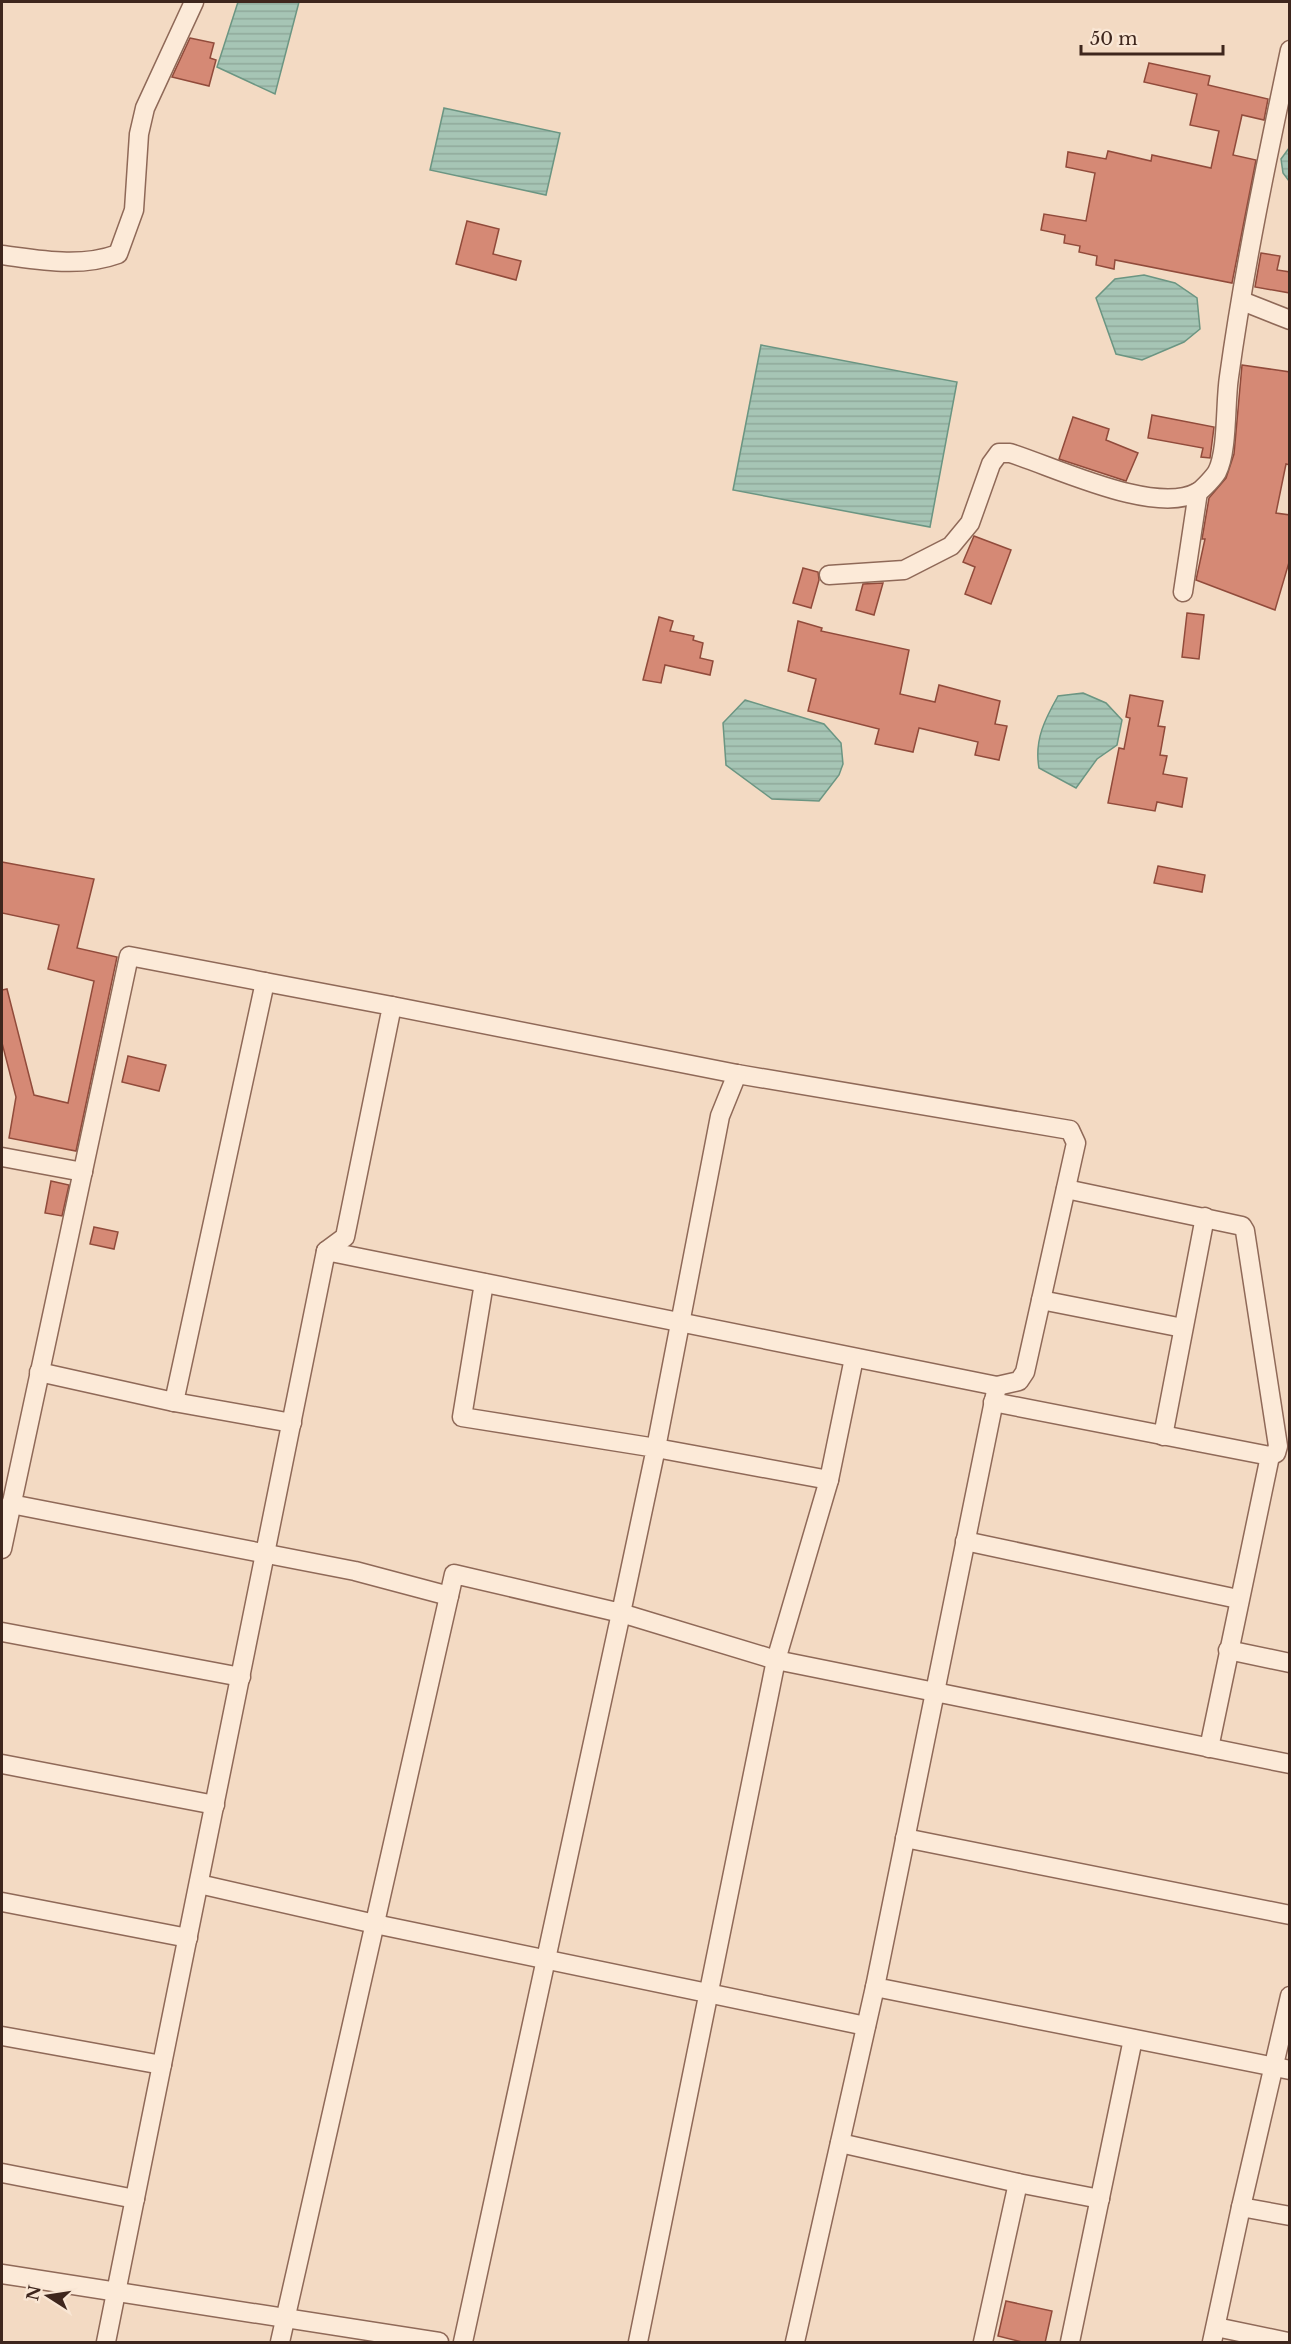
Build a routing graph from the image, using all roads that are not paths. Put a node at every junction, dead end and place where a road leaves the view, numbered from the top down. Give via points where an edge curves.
1 (194, 2) edge
2 (1290, 50) edge
3 (2, 255) edge
4 (1242, 301) junction
5 (1290, 320) edge
6 (1198, 492) junction
7 (829, 575) dead end
8 (1183, 592) dead end
9 (265, 982) junction
10 (392, 1006) junction
11 (737, 1074) junction
12 (2, 1157) edge
13 (82, 1172) junction
14 (1066, 1189) junction
15 (1205, 1216) junction
16 (326, 1251) junction
17 (484, 1283) junction
18 (1041, 1300) junction
19 (682, 1323) junction
20 (1183, 1328) junction
21 (854, 1358) junction
22 (39, 1372) junction
23 (995, 1394) junction
24 (174, 1402) junction
25 (292, 1423) junction
26 (1163, 1436) junction
27 (656, 1448) junction
28 (1270, 1456) junction
29 (829, 1480) junction
30 (11, 1504) junction
31 (965, 1541) junction
32 (2, 1549) edge
33 (266, 1552) junction
34 (449, 1596) junction
35 (1239, 1599) junction
36 (621, 1613) junction
37 (2, 1632) edge
38 (1228, 1650) junction
39 (776, 1660) junction
40 (1290, 1663) edge
41 (241, 1677) junction
42 (935, 1692) junction
43 (1209, 1748) junction
44 (2, 1764) edge
45 (1290, 1764) edge
46 (215, 1805) junction
47 (905, 1838) junction
48 (199, 1884) junction
49 (2, 1902) edge
50 (1290, 1915) edge
51 (375, 1924) junction
52 (188, 1938) junction
53 (546, 1960) junction
54 (875, 1986) junction
55 (708, 1995) junction
56 (1290, 1996) edge
57 (866, 2026) junction
58 (2, 2036) edge
59 (1133, 2039) junction
60 (162, 2065) junction
61 (1282, 2069) edge
62 (840, 2143) junction
63 (2, 2173) edge
64 (1018, 2183) junction
65 (135, 2199) junction
66 (1100, 2199) junction
67 (1241, 2206) junction
68 (1290, 2216) edge
69 (2, 2274) edge
70 (117, 2292) junction
71 (285, 2318) junction
72 (1214, 2335) edge
73 (412, 2340) edge
74 (106, 2343) edge
75 (280, 2343) edge
76 (439, 2343) edge
77 (463, 2343) edge
78 (638, 2343) edge
79 (795, 2343) edge
80 (983, 2343) edge
81 (1070, 2343) edge
82 (1288, 2343) edge

1 - 3 street via 145,108 139,135 134,210 118,254 65,263
2 - 4 street
4 - 5 street
4 - 6 street via 1217,472
6 - 7 street via 1144,498 1098,486 1021,456 999,453 991,464 970,523 951,546 904,570
6 - 8 street
9 - 10 street
9 - 13 street via 129,956
9 - 24 street
10 - 11 street
10 - 16 street via 345,1237
11 - 14 street via 1070,1130 1076,1143
11 - 19 street via 720,1116
12 - 13 street
13 - 22 street
14 - 15 street
14 - 18 street
15 - 20 street
15 - 28 street via 1233,1222 1245,1231 1278,1446
16 - 17 street
16 - 25 street
17 - 19 street
17 - 27 street via 462,1417
18 - 20 street
18 - 23 street via 1025,1372 1019,1381
19 - 21 street
19 - 27 street
20 - 26 street
21 - 23 street
21 - 29 street
22 - 24 street
22 - 30 street
23 - 26 street
23 - 31 street
24 - 25 street
25 - 33 street
26 - 28 street
27 - 29 street
27 - 36 street
28 - 35 street
29 - 39 street
30 - 32 street
30 - 33 street
31 - 35 street
31 - 42 street
33 - 34 street
33 - 41 street
34 - 36 street via 454,1574
34 - 51 street
35 - 38 street
36 - 39 street
36 - 53 street
37 - 41 street
38 - 40 street
38 - 43 street
39 - 42 street
39 - 55 street
41 - 46 street
42 - 43 street
42 - 47 street
43 - 45 street
44 - 46 street
46 - 48 street
47 - 50 street
47 - 54 street
48 - 51 street
48 - 52 street
49 - 52 street
51 - 53 street
51 - 71 street
52 - 60 street
53 - 55 street
53 - 77 street
54 - 57 street
54 - 59 street
55 - 57 street
55 - 78 street
56 - 61 street
57 - 62 street
58 - 60 street
59 - 61 street
59 - 66 street
60 - 65 street
61 - 67 street
62 - 64 street
62 - 79 street
63 - 65 street
64 - 66 street
64 - 80 street
65 - 70 street
66 - 81 street
67 - 68 street
67 - 72 street
69 - 70 street
70 - 71 street
70 - 74 street
71 - 73 street
71 - 75 street
72 - 82 street
73 - 76 street

